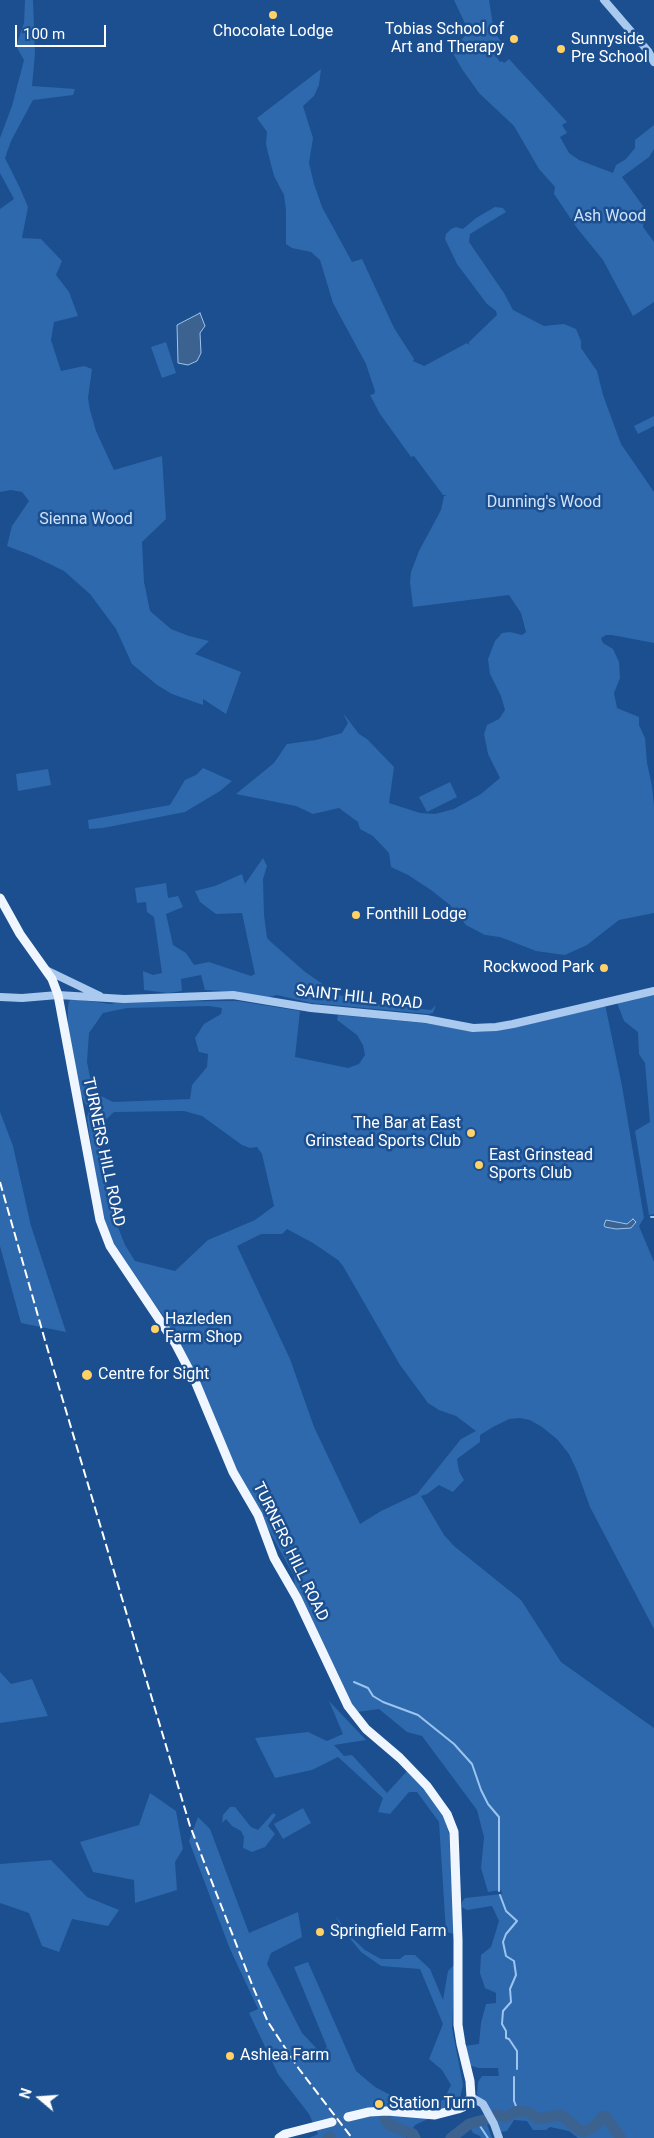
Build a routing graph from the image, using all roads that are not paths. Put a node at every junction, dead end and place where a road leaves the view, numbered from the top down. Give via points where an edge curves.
1 (604, 0) edge
2 (654, 62) edge
3 (0, 898) edge
4 (46, 970) junction
5 (654, 991) edge
6 (58, 995) junction
7 (0, 997) edge
8 (106, 998) junction
9 (471, 2097) junction
10 (348, 2117) tunnel mouth
11 (332, 2122) tunnel mouth
12 (279, 2138) edge
13 (499, 2138) edge

1 - 2 street
3 - 4 main road, TURNERS HILL ROAD via 20,934
4 - 6 main road, TURNERS HILL ROAD
4 - 8 street
5 - 8 street, SAINT HILL ROAD via 505,1026 473,1028 426,1019 311,1008 232,995
6 - 7 street, SAINT HILL ROAD
6 - 8 street, SAINT HILL ROAD
6 - 9 main road, TURNERS HILL ROAD via 104,1234 175,1343 233,1472 258,1516 274,1558 297,1598 348,1706 366,1729 427,1786 447,1814 454,1832 458,2025
9 - 10 main road via 458,2110 435,2115 387,2111
9 - 13 street via 483,2104
11 - 12 main road

